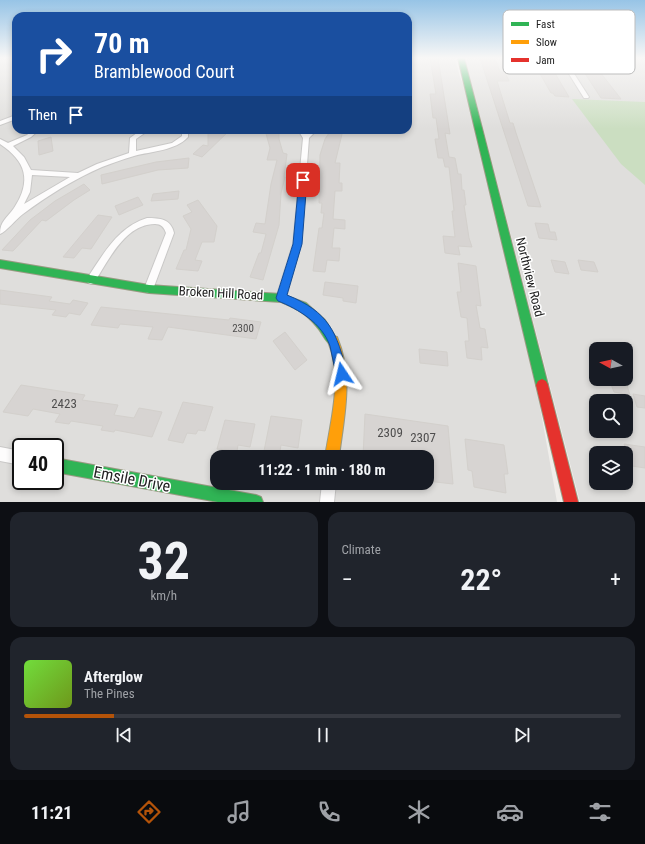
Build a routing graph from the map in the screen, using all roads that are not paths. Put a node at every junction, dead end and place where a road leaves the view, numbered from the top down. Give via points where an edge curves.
1 (467, 81) edge
2 (576, 81) edge
3 (586, 97) dead end
4 (12, 118) edge
5 (0, 122) edge
6 (31, 134) edge
7 (140, 134) edge
8 (185, 134) edge
9 (303, 134) edge
10 (0, 141) edge
11 (8, 146) junction
12 (132, 154) junction
13 (28, 172) junction
14 (79, 175) junction
15 (11, 218) junction
16 (0, 231) edge
17 (0, 264) edge
18 (91, 280) junction
19 (149, 289) junction
20 (281, 298) junction
21 (333, 450) edge
22 (0, 454) edge
23 (12, 456) edge
24 (64, 467) edge
25 (329, 490) edge
26 (256, 502) edge
27 (327, 502) edge
28 (571, 502) edge

1 - 28 street, Northview Road
2 - 3 street
4 - 5 street
6 - 11 street
7 - 12 street via 133,138
8 - 12 street via 185,137 174,145
9 - 20 street via 297,244
10 - 11 street
11 - 13 street via 20,157
12 - 14 street
13 - 14 street
13 - 15 street via 26,191
14 - 15 street
15 - 16 street
17 - 18 street, Broken Hill Road
18 - 19 street, Broken Hill Road
18 - 19 street via 127,231 141,222 159,221 168,226 170,233
19 - 20 street, Broken Hill Road
20 - 21 street, Broken Hill Road via 302,306 321,323 334,343 339,357 342,374
22 - 23 street
24 - 26 street, Emsile Drive
25 - 27 street

